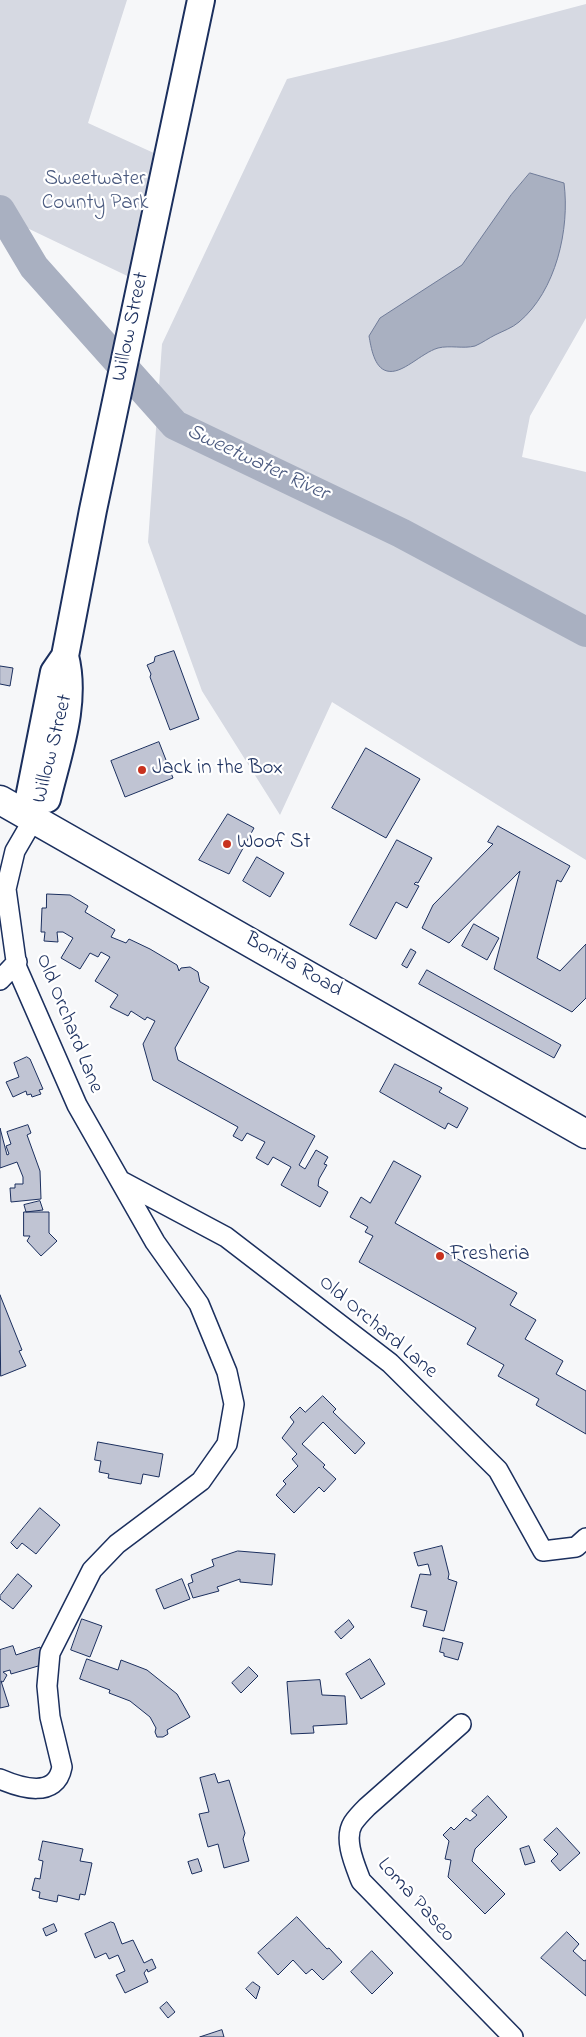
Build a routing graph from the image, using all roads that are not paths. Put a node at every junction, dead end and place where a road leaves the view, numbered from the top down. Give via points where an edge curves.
1 (201, 0) edge
2 (0, 800) edge
3 (33, 820) junction
4 (3, 888) edge
5 (17, 962) junction
6 (0, 980) edge
7 (586, 1134) edge
8 (121, 1181) junction
9 (586, 1538) edge
10 (461, 1724) dead end
11 (0, 1779) edge
12 (513, 2037) edge

1 - 3 main road, Willow Street via 65,656 54,672 29,798
2 - 3 main road, Bonita Road
3 - 4 street, Old Orchard Lane via 15,851
3 - 7 main road, Bonita Road
4 - 5 street, Old Orchard Lane
5 - 6 street
5 - 8 street, Old Orchard Lane via 77,1105
8 - 9 street, Old Orchard Lane via 226,1236 390,1363 498,1470 543,1551 576,1547
8 - 11 street, Old Orchard Lane via 155,1242 199,1304 227,1372 234,1404 227,1444 201,1481 117,1544 92,1570 54,1645 50,1653 47,1686 61,1776 52,1785 35,1790
10 - 12 street, Loma Paseo via 361,1813 352,1824 350,1855 361,1880

